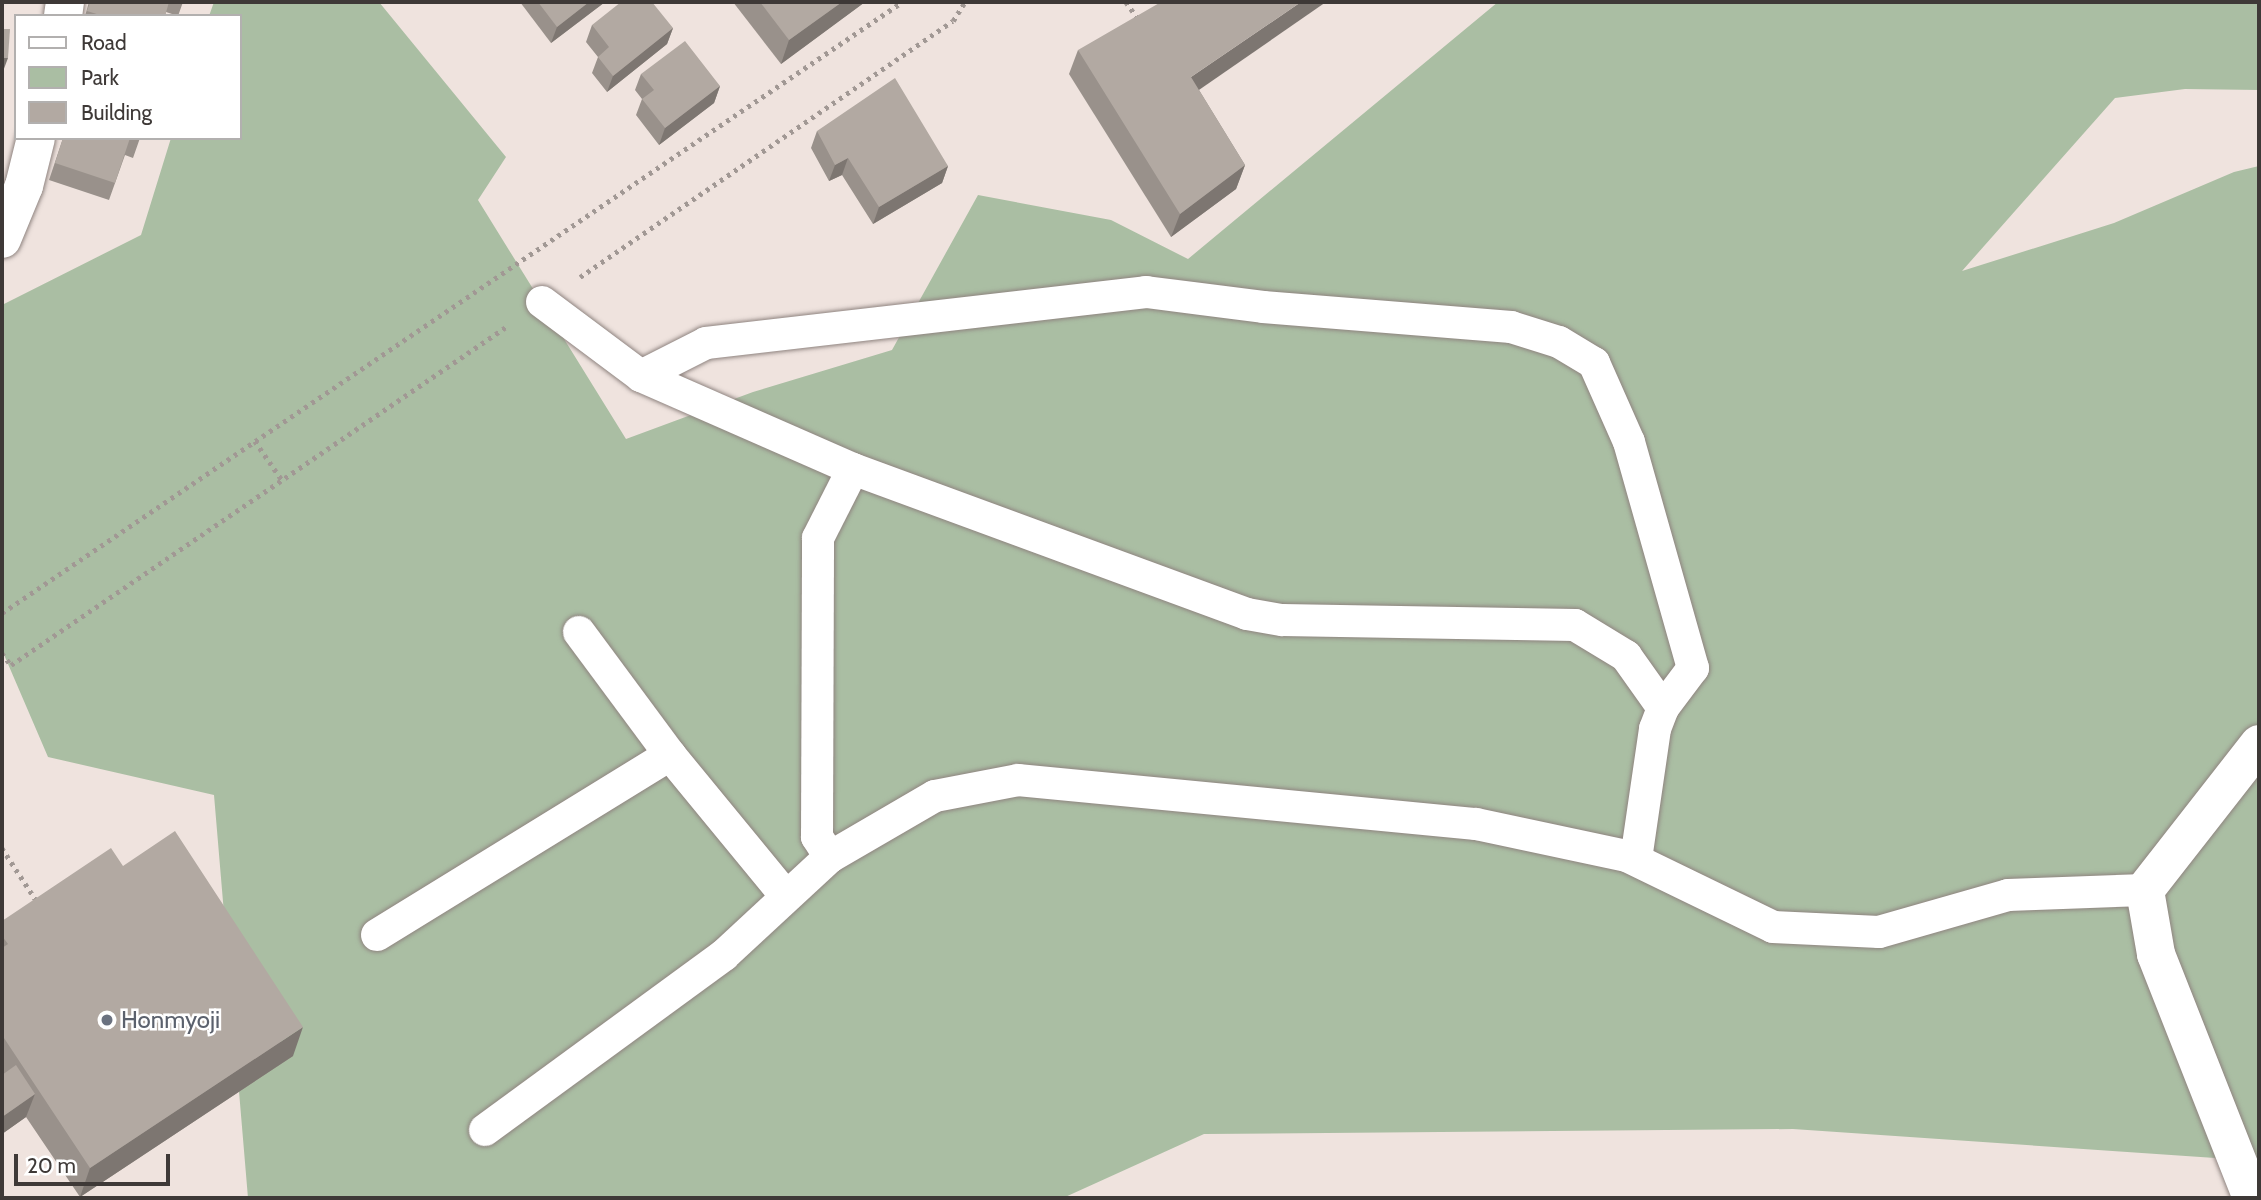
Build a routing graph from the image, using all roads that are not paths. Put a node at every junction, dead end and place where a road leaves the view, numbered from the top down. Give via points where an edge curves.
1 (36, 140) edge
2 (2, 239) edge
3 (542, 302) road end
4 (641, 376) junction
5 (853, 469) junction
6 (579, 632) dead end
7 (1663, 708) junction
8 (2259, 744) edge
9 (670, 755) junction
10 (830, 857) junction
11 (1636, 860) junction
12 (2145, 890) junction
13 (786, 896) junction
14 (377, 934) dead end
15 (485, 1130) dead end
16 (2252, 1198) edge

1 - 2 street via 24,187
3 - 4 lane
4 - 5 lane
4 - 7 lane via 706,343 1146,292 1263,307 1511,327 1559,342 1594,363 1629,442 1693,668
5 - 7 lane via 1247,614 1282,620 1575,625 1626,656
5 - 10 lane via 818,538 817,837
6 - 9 lane
7 - 11 lane
8 - 12 street
9 - 13 lane
9 - 14 lane
10 - 11 lane via 935,796 1018,780 1476,824
10 - 13 lane
11 - 12 lane via 1773,927 1879,932 2008,895
12 - 16 street via 2156,954
13 - 15 lane via 724,955

